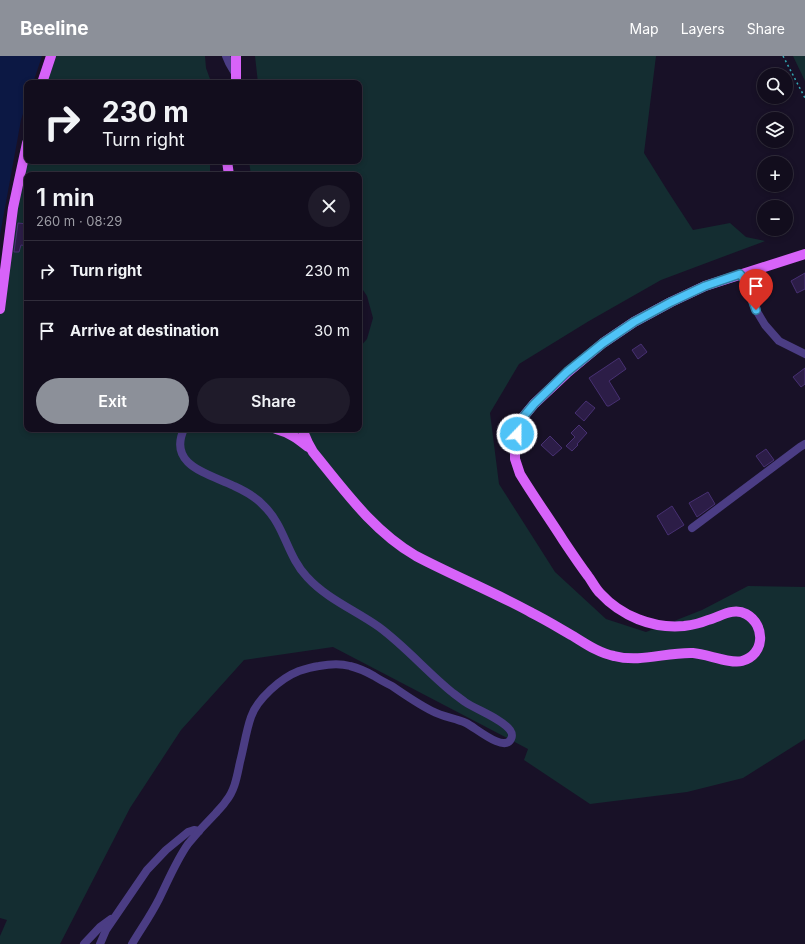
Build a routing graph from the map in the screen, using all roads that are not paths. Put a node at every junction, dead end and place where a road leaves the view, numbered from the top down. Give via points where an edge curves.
1 (51, 56) edge
2 (226, 56) edge
3 (236, 56) edge
4 (236, 79) edge
5 (43, 80) edge
6 (24, 157) edge
7 (805, 254) edge
8 (740, 274) junction
9 (0, 309) edge
10 (805, 354) edge
11 (183, 432) edge
12 (286, 432) edge
13 (303, 432) edge
14 (805, 444) edge
15 (313, 452) junction
16 (692, 528) dead end
17 (199, 831) junction
18 (117, 915) junction
19 (84, 944) edge
20 (100, 944) edge
21 (132, 944) edge

1 - 5 main road
2 - 4 street
3 - 4 main road
6 - 9 main road via 13,208
7 - 8 main road
8 - 10 street via 748,284 756,310 765,325 780,341
8 - 15 main road via 705,286 634,322 567,372 524,416 515,442 515,459 520,474 575,559 609,602 642,622 667,627 685,626 729,612 745,614 756,623 760,630 760,640 758,649 743,661 733,662 690,653 626,658 590,646 530,612 404,548 360,509
11 - 17 street via 180,444 184,458 200,471 245,491 268,509 278,524 294,560 308,579 324,593 392,636 446,687 503,724 512,734 511,739 503,744 467,723 433,712 385,682 350,666 334,664 296,672 262,698 252,715 234,788 227,801
12 - 15 main road
13 - 15 main road
14 - 16 street
17 - 18 street via 188,832 166,850 143,876
17 - 21 street via 176,863 158,901
18 - 19 street via 100,927
18 - 20 street

